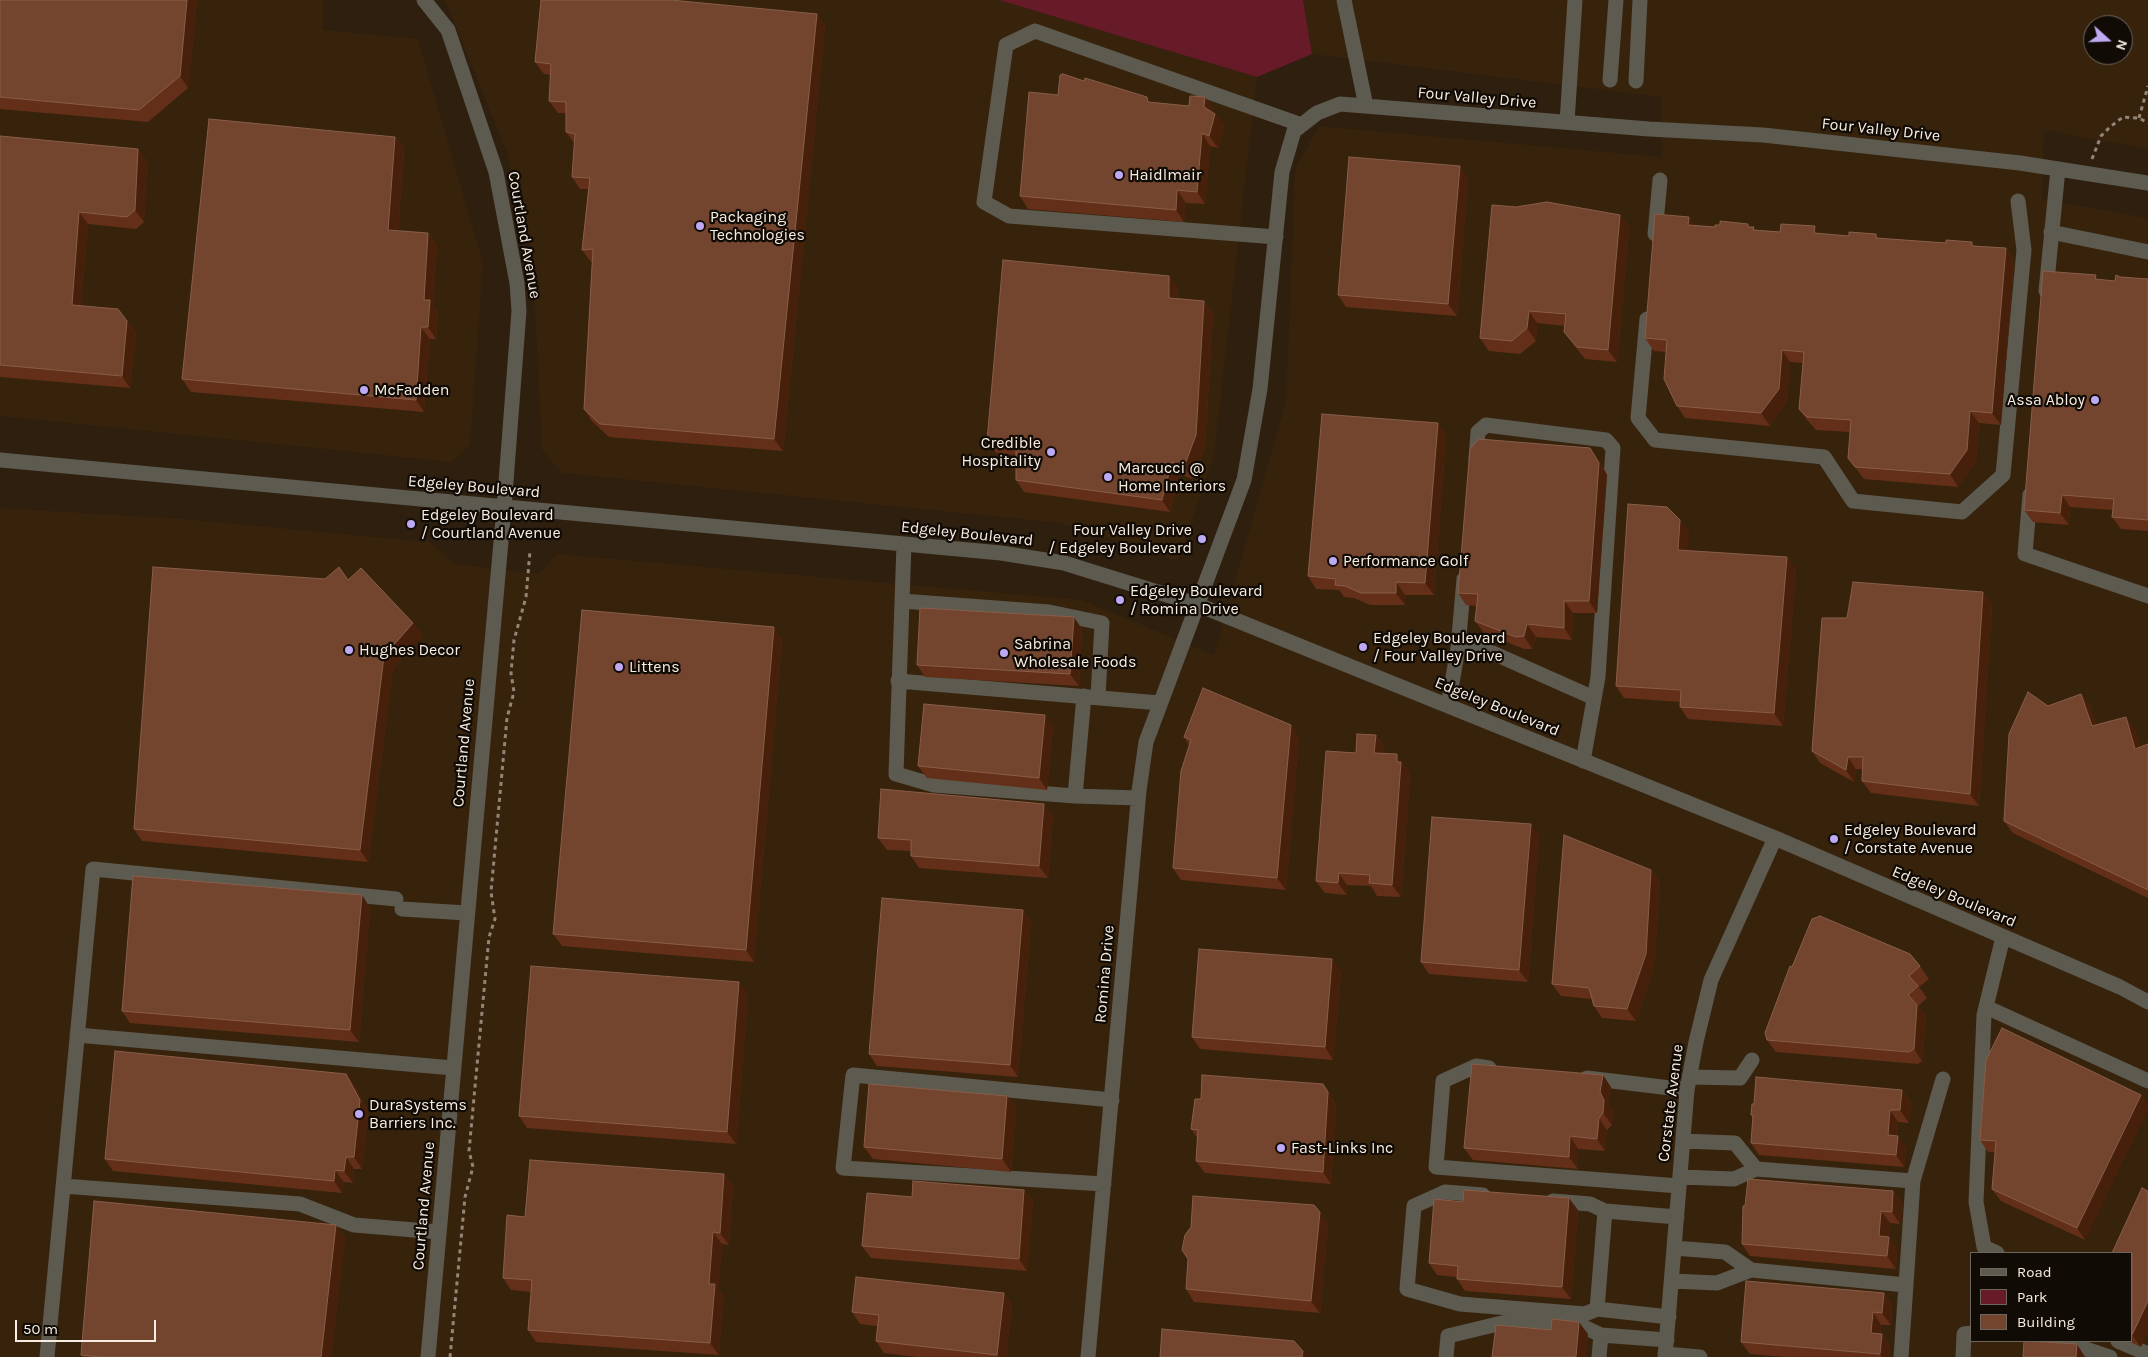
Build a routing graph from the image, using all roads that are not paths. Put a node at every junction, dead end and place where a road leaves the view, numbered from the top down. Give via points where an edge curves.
1 (424, 0) edge
2 (1344, 0) edge
3 (1575, 0) edge
4 (1616, 0) edge
5 (1640, 0) edge
6 (1610, 80) dead end
7 (1636, 81) dead end
8 (1366, 106) junction
9 (1567, 122) junction
10 (1302, 125) junction
11 (2058, 169) junction
12 (1660, 180) dead end
13 (2148, 183) edge
14 (2018, 201) dead end
15 (2051, 232) junction
16 (1276, 237) junction
17 (2148, 252) edge
18 (1653, 253) edge
19 (1649, 301) edge
20 (2045, 310) edge
21 (0, 460) edge
22 (1474, 471) edge
23 (2031, 476) edge
24 (504, 508) junction
25 (904, 544) junction
26 (1465, 569) edge
27 (2148, 596) edge
28 (902, 600) junction
29 (1196, 604) junction
30 (1459, 638) junction
31 (898, 681) junction
32 (1091, 697) junction
33 (1594, 698) junction
34 (1160, 703) junction
35 (1448, 706) junction
36 (1582, 761) junction
37 (1075, 796) junction
38 (1138, 798) junction
39 (1775, 838) junction
40 (467, 913) junction
41 (2003, 937) junction
42 (2148, 1002) edge
43 (1986, 1007) junction
44 (77, 1036) junction
45 (1752, 1060) dead end
46 (454, 1068) junction
47 (1504, 1069) edge
48 (1570, 1076) edge
49 (1943, 1079) dead end
50 (2148, 1081) edge
51 (1688, 1083) junction
52 (1112, 1100) junction
53 (1683, 1141) junction
54 (1756, 1169) junction
55 (1913, 1180) junction
56 (1680, 1181) junction
57 (1104, 1184) junction
58 (63, 1186) junction
59 (1493, 1196) edge
60 (1542, 1200) edge
61 (1605, 1211) junction
62 (1677, 1217) junction
63 (439, 1232) junction
64 (1674, 1248) junction
65 (1996, 1252) edge
66 (1751, 1270) junction
67 (1672, 1281) junction
68 (1906, 1285) junction
69 (1597, 1309) junction
70 (1669, 1317) junction
71 (1970, 1333) edge
72 (1601, 1335) junction
73 (2065, 1342) edge
74 (2120, 1342) edge
75 (1666, 1350) edge
76 (2148, 1354) edge
77 (47, 1357) edge
78 (428, 1357) edge
79 (1088, 1357) edge
80 (1446, 1357) edge
81 (1599, 1357) edge
82 (1700, 1357) edge
83 (1902, 1357) edge
84 (1963, 1357) edge
85 (2110, 1357) edge

1 - 24 street, Courtland Avenue via 448,30 496,172 517,283 519,311
2 - 8 street
3 - 9 street
4 - 6 street
5 - 7 street
8 - 9 street, Four Valley Drive
8 - 10 street, Four Valley Drive via 1340,104 1317,113
9 - 11 street, Four Valley Drive via 1763,135
10 - 16 street, Four Valley Drive via 1294,131 1282,172
10 - 16 street via 1035,31 1006,45 984,202 1008,216
11 - 13 street, Four Valley Drive
11 - 15 street
12 - 18 street
14 - 19 street via 2024,250 2003,475 1962,512 1852,501 1824,457 1655,440 1638,418
15 - 17 street
15 - 20 street
16 - 29 street, Four Valley Drive via 1260,389 1244,480
21 - 24 street, Edgeley Boulevard
22 - 33 street via 1478,432 1486,425 1606,440 1613,448
23 - 27 street via 2025,554
24 - 25 street, Edgeley Boulevard
24 - 40 street, Courtland Avenue
25 - 28 street
25 - 29 street, Edgeley Boulevard via 1064,563
26 - 30 street
28 - 31 street
28 - 32 street via 1049,612 1102,623
29 - 34 street, Romina Drive
29 - 35 street, Edgeley Boulevard
30 - 33 street
30 - 35 street
31 - 32 street
31 - 37 street via 896,774 934,785
32 - 34 street
32 - 37 street
33 - 36 street
34 - 38 street, Romina Drive via 1146,742
35 - 36 street, Edgeley Boulevard
36 - 39 street, Edgeley Boulevard
37 - 38 street
38 - 52 street, Romina Drive
39 - 41 street, Edgeley Boulevard
39 - 51 street, Corstate Avenue via 1711,980
40 - 44 street via 93,869
40 - 46 street, Courtland Avenue
41 - 42 street, Edgeley Boulevard
41 - 43 street
43 - 50 street
43 - 65 street via 1976,1202 1984,1247
44 - 46 street
44 - 58 street
45 - 51 street via 1740,1078
46 - 63 street, Courtland Avenue
47 - 56 street via 1476,1066 1443,1081 1436,1167
48 - 51 street
49 - 55 street
51 - 53 street, Corstate Avenue
52 - 57 street, Romina Drive
52 - 57 street via 853,1075 844,1168
53 - 54 street via 1735,1143
53 - 56 street, Corstate Avenue
54 - 55 street
54 - 56 street via 1734,1179
55 - 68 street
56 - 62 street, Corstate Avenue
57 - 79 street, Romina Drive
58 - 63 street via 300,1204 354,1225
58 - 77 street
59 - 69 street via 1445,1192 1414,1206 1407,1289 1460,1304 1585,1314
60 - 61 street via 1590,1204
61 - 62 street
61 - 69 street
62 - 64 street, Corstate Avenue
63 - 78 street, Courtland Avenue
64 - 66 street via 1724,1252
64 - 67 street, Corstate Avenue
66 - 67 street via 1717,1283
66 - 68 street
67 - 70 street, Corstate Avenue
68 - 83 street
69 - 70 street
70 - 75 street, Corstate Avenue
71 - 84 street via 1964,1334
72 - 75 street
72 - 80 street via 1586,1328 1506,1322 1448,1336
72 - 81 street
73 - 85 street
74 - 76 street
75 - 82 street

